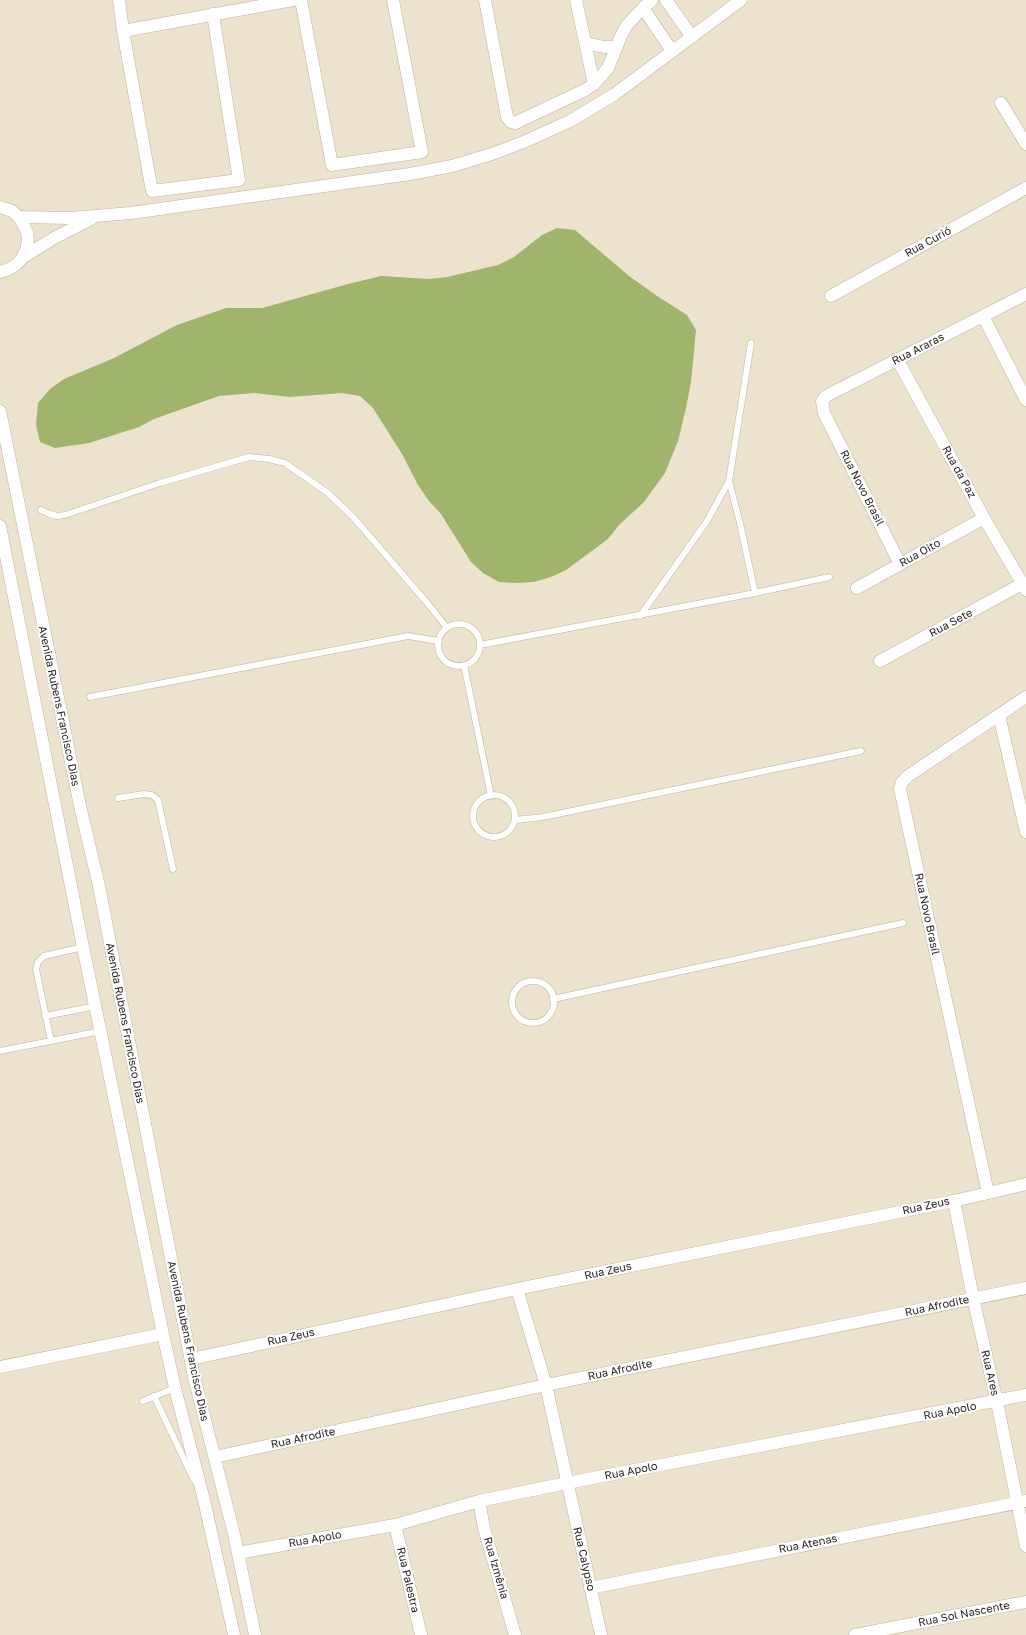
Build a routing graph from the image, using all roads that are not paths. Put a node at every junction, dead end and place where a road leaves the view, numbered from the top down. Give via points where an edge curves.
1 (119, 0) edge
2 (293, 0) edge
3 (301, 0) edge
4 (393, 0) edge
5 (485, 0) edge
6 (576, 0) edge
7 (666, 0) edge
8 (740, 0) edge
9 (647, 4) edge
10 (213, 14) junction
11 (123, 31) junction
12 (692, 37) junction
13 (586, 43) junction
14 (617, 47) junction
15 (672, 51) junction
16 (594, 84) junction
17 (1001, 103) dead end
18 (1026, 144) edge
19 (1026, 188) edge
20 (2, 205) edge
21 (19, 217) junction
22 (96, 217) junction
23 (22, 258) junction
24 (5, 271) edge
25 (0, 283) edge
26 (1026, 294) edge
27 (831, 296) dead end
28 (982, 316) junction
29 (751, 343) dead end
30 (897, 360) junction
31 (1026, 400) edge
32 (0, 411) edge
33 (824, 413) joint
34 (730, 481) junction
35 (41, 510) dead end
36 (984, 518) junction
37 (0, 526) edge
38 (900, 564) junction
39 (829, 578) dead end
40 (1024, 587) edge
41 (857, 588) dead end
42 (755, 593) junction
43 (640, 616) junction
44 (446, 628) junction
45 (439, 641) junction
46 (480, 645) junction
47 (880, 661) dead end
48 (464, 665) junction
49 (90, 697) dead end
50 (1026, 697) edge
51 (999, 715) junction
52 (861, 751) dead end
53 (491, 796) junction
54 (118, 798) dead end
55 (515, 820) junction
56 (1026, 832) edge
57 (173, 869) dead end
58 (903, 923) dead end
59 (83, 947) junction
60 (553, 999) junction
61 (96, 1006) junction
62 (45, 1016) junction
63 (101, 1031) junction
64 (51, 1041) junction
65 (0, 1051) edge
66 (1026, 1184) edge
67 (988, 1192) junction
68 (954, 1200) junction
69 (1026, 1288) edge
70 (517, 1289) junction
71 (973, 1298) junction
72 (163, 1334) junction
73 (191, 1359) junction
74 (0, 1367) edge
75 (546, 1385) junction
76 (174, 1388) junction
77 (1026, 1395) edge
78 (154, 1396) junction
79 (143, 1401) dead end
80 (997, 1402) junction
81 (215, 1457) junction
82 (567, 1483) junction
83 (204, 1500) junction
84 (478, 1502) junction
85 (1022, 1502) edge
86 (395, 1525) junction
87 (1026, 1546) edge
88 (238, 1553) junction
89 (590, 1588) junction
90 (1026, 1602) edge
91 (234, 1635) edge
92 (255, 1635) edge
93 (421, 1635) edge
94 (515, 1635) edge
95 (601, 1635) edge
96 (855, 1635) edge

1 - 11 street
2 - 10 street
3 - 4 street via 332,165 422,152
5 - 16 street via 507,116 511,122 515,123
6 - 13 street
7 - 12 street
8 - 12 street
9 - 14 street via 627,26
9 - 15 street
10 - 11 street
10 - 11 street via 240,180 152,191
12 - 15 street
13 - 14 street
13 - 16 street
14 - 16 street via 608,68
15 - 22 street via 615,94 570,120 526,141 452,166
17 - 18 street
19 - 27 street, Rua Curió
20 - 21 street
21 - 22 street
21 - 23 street via 27,232 28,241
22 - 23 street
23 - 24 street
24 - 25 street
26 - 28 street, Rua Araras
28 - 30 street, Rua Araras
28 - 31 street
29 - 34 lane
30 - 33 street, Rua Araras via 826,396 822,401
30 - 36 street, Rua da Paz
32 - 73 street, Avenida Rubens Francisco Dias via 80,806 99,886
33 - 38 street, Rua Novo Brasil
34 - 42 lane
34 - 43 lane via 707,521
35 - 44 lane via 57,516 65,515 249,457 285,463 328,492 353,517
36 - 38 street, Rua Oito
36 - 40 street, Rua da Paz
37 - 59 street, Avenida Rubens Francisco Dias
38 - 41 street, Rua Oito
39 - 42 lane
40 - 47 street, Rua Sete
42 - 43 lane
43 - 46 lane
44 - 45 lane
44 - 46 lane via 459,624 472,628
45 - 48 lane via 442,657 456,665
45 - 49 lane via 408,636
46 - 48 lane via 475,658
48 - 53 lane
50 - 51 street, Rua Novo Brasíl
51 - 56 street
51 - 67 street, Rua Novo Brasíl via 908,776 900,789
52 - 55 lane via 543,817
53 - 55 lane via 504,797 509,801 513,807
53 - 55 lane via 480,801 474,812 474,819 480,831 485,835 498,837 509,831
54 - 57 lane via 144,794 152,795 158,800
58 - 60 lane
59 - 61 street, Avenida Rubens Francisco Dias
59 - 62 lane via 44,956 38,962 36,969
60 - 60 lane via 542,984 529,982 514,993 512,1006 518,1017 536,1023 548,1017
61 - 62 lane
61 - 63 street, Avenida Rubens Francisco Dias
62 - 64 lane
63 - 64 lane
63 - 72 street, Avenida Rubens Francisco Dias
64 - 65 lane
66 - 67 street, Rua Zeus
67 - 68 street, Rua Zeus
68 - 70 street, Rua Zeus
68 - 71 street, Rua Ares
69 - 71 street, Rua Afrodite
70 - 73 street, Rua Zeus
70 - 75 street, Rua Calypso
71 - 75 street, Rua Afrodite
71 - 80 street, Rua Ares
72 - 74 street
72 - 76 street, Avenida Rubens Francisco Dias
73 - 81 street, Avenida Rubens Francisco Dias
75 - 81 street, Rua Afrodite
75 - 82 street, Rua Calypso
76 - 78 lane
76 - 83 street, Avenida Rubens Francisco Dias
77 - 80 street, Rua Apolo
78 - 79 lane
78 - 83 lane
80 - 82 street, Rua Apolo
80 - 85 street, Rua Ares
81 - 88 street, Avenida Rubens Francisco Dias
82 - 84 street, Rua Apolo
82 - 89 street, Rua Calypso
83 - 91 street, Avenida Rubens Francisco Dias
84 - 86 street, Rua Apolo
84 - 94 street, Rua Izmênia
85 - 87 street, Rua Ares
85 - 89 street, Rua Atenas
86 - 88 street, Rua Apolo
86 - 93 street, Rua Palestra
88 - 92 street, Avenida Rubens Francisco Dias
89 - 95 street, Rua Calypso
90 - 96 street, Rua Sol Nascente

